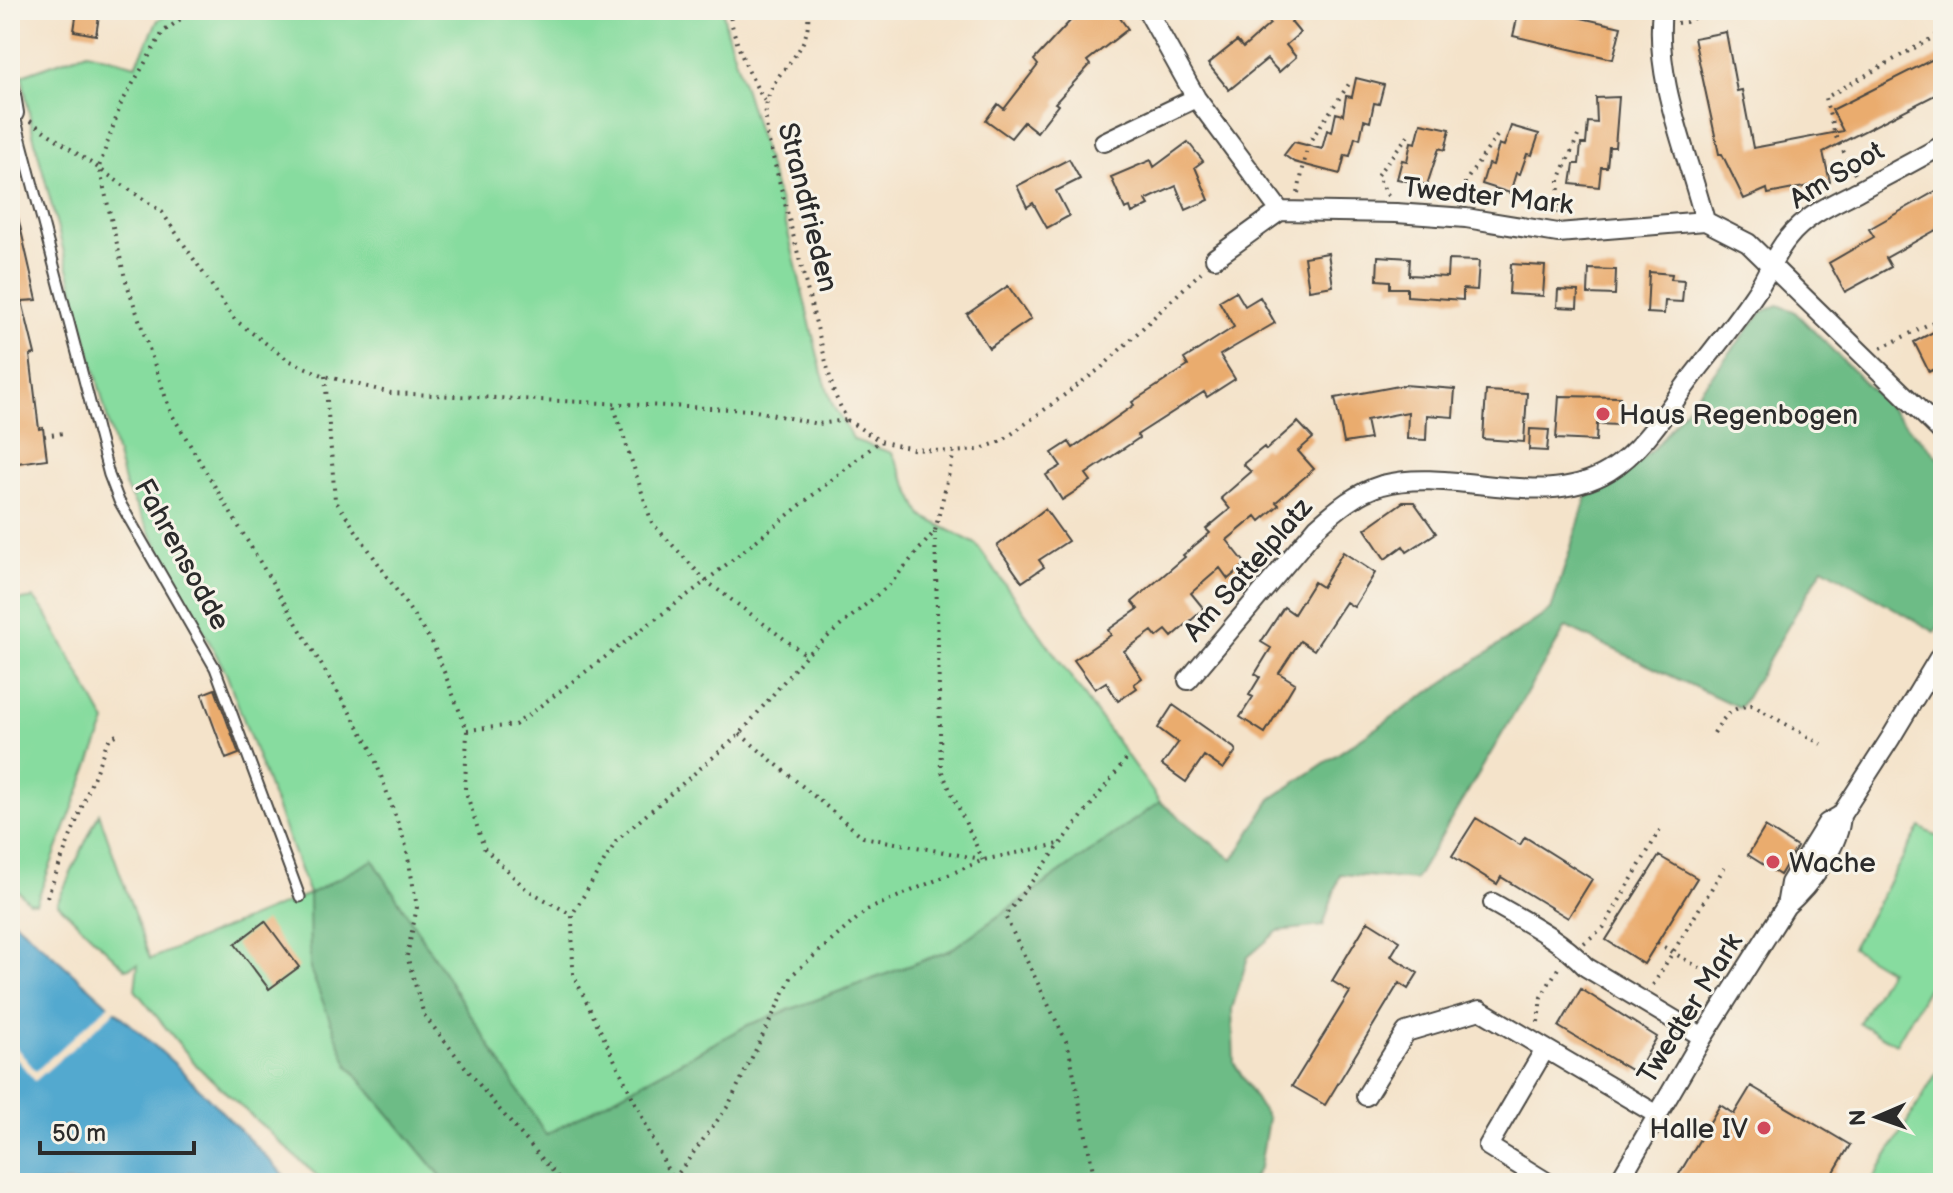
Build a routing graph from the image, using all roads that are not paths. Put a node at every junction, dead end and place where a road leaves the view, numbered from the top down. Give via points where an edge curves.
1 (1147, 10) edge
2 (1661, 16) edge
3 (10, 89) edge
4 (1196, 98) junction
5 (22, 117) joint
6 (1104, 142) dead end
7 (1943, 145) edge
8 (1289, 211) junction
9 (1705, 221) junction
10 (1215, 258) road end
11 (1772, 266) junction
12 (1943, 433) edge
13 (1943, 651) edge
14 (1188, 680) dead end
15 (300, 897) dead end
16 (1493, 903) dead end
17 (1703, 1037) junction
18 (1539, 1045) junction
19 (1366, 1096) dead end
20 (1656, 1114) junction
21 (1548, 1183) edge
22 (1618, 1183) edge

1 - 4 street
2 - 9 street via 1674,121
3 - 5 street, Fahrensodde
4 - 6 street
4 - 8 street
5 - 15 lane, Fahrensodde via 109,475 215,668
7 - 11 street, Am Soot via 1807,218
8 - 9 street, Twedter Mark via 1466,218 1558,233
8 - 10 street
9 - 11 street via 1748,243
11 - 12 street
11 - 14 street, Am Sattelplatz via 1628,458 1582,483 1556,487 1412,481 1359,494 1317,527
13 - 17 street, Twedter Mark via 1841,815 1827,823 1790,883 1786,906
16 - 17 street
17 - 20 street, Twedter Mark
18 - 19 street via 1480,1010 1406,1032
18 - 20 street
18 - 21 street via 1488,1146
20 - 22 street, Twedter Mark

